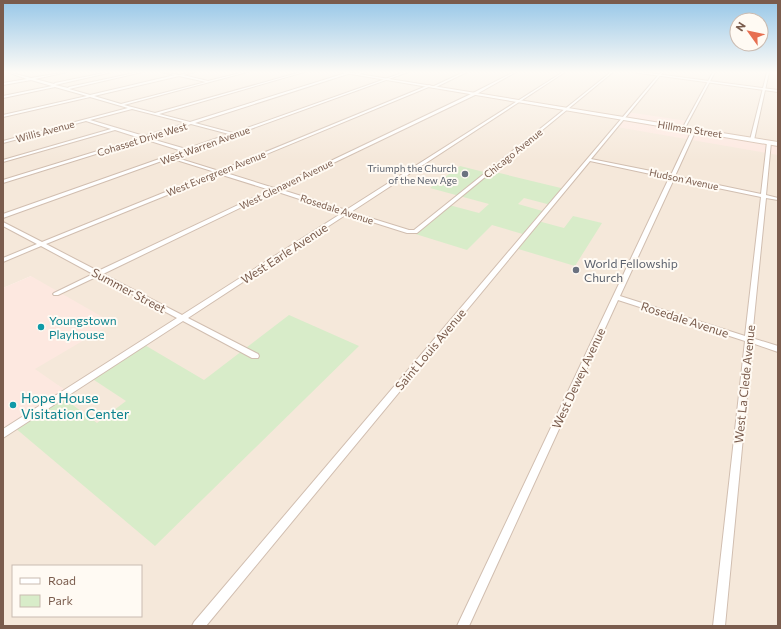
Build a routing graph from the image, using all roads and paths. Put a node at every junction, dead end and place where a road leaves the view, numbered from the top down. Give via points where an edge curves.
1 (69, 101) edge
2 (113, 101) edge
3 (133, 101) edge
4 (200, 101) edge
5 (260, 101) edge
6 (327, 101) edge
7 (395, 101) edge
8 (459, 101) edge
9 (519, 101) edge
10 (521, 101) edge
11 (577, 101) edge
12 (637, 101) edge
13 (698, 101) edge
14 (761, 101) edge
15 (123, 104) junction
16 (132, 108) junction
17 (568, 109) junction
18 (155, 114) junction
19 (3, 116) edge
20 (623, 118) junction
21 (86, 120) junction
22 (191, 123) junction
23 (683, 128) junction
24 (115, 129) junction
25 (694, 130) junction
26 (234, 134) junction
27 (145, 138) junction
28 (752, 140) junction
29 (3, 142) edge
30 (769, 142) junction
31 (778, 144) edge
32 (188, 151) junction
33 (171, 157) junction
34 (589, 160) junction
35 (3, 161) edge
36 (220, 172) junction
37 (672, 177) junction
38 (3, 182) edge
39 (274, 189) junction
40 (763, 196) junction
41 (778, 199) edge
42 (347, 212) junction
43 (3, 216) edge
44 (3, 224) edge
45 (412, 232) joint
46 (42, 245) junction
47 (3, 260) edge
48 (97, 274) junction
49 (56, 294) dead end
50 (616, 297) junction
51 (183, 318) junction
52 (748, 339) junction
53 (778, 349) edge
54 (255, 356) dead end
55 (3, 434) edge
56 (198, 626) edge
57 (463, 626) edge
58 (719, 626) edge

1 - 19 street
2 - 15 street
3 - 15 street
4 - 18 street
5 - 22 street, Cohasset Drive West
6 - 26 street, West Warren Avenue
7 - 36 street, West Evergreen Avenue
8 - 39 street, West Glenaven Avenue
9 - 42 street, West Earle Avenue
10 - 17 street, Hillman Street
11 - 17 street, Chicago Avenue
12 - 20 street, Saint Louis Avenue
13 - 23 street
14 - 28 street
15 - 16 street
16 - 18 street
16 - 21 street, Willis Avenue
17 - 20 street, Hillman Street
17 - 45 street, Chicago Avenue via 422,227
18 - 22 street
20 - 23 street, Hillman Street
20 - 34 street, Saint Louis Avenue
21 - 24 street
21 - 29 street, Willis Avenue
22 - 26 street
22 - 27 street, Cohasset Drive West
23 - 25 street, Hillman Street
24 - 27 street
24 - 35 street
25 - 28 street, Hillman Street
25 - 37 street, West Dewey Avenue
26 - 32 street, West Warren Avenue
27 - 32 street
27 - 38 street, Cohasset Drive West
28 - 30 street, Hillman Street
30 - 31 street, Hillman Street
30 - 40 street, West La Clede Avenue
32 - 33 street, West Warren Avenue
33 - 36 street, Rosedale Avenue
33 - 43 street, West Warren Avenue
34 - 37 street, Hudson Avenue
34 - 56 street, Saint Louis Avenue
36 - 39 street, Rosedale Avenue
36 - 46 street, West Evergreen Avenue
37 - 40 street, Hudson Avenue
37 - 50 street, West Dewey Avenue
39 - 42 street, Rosedale Avenue
39 - 48 street, West Glenaven Avenue
40 - 41 street, Hudson Avenue
40 - 52 street, West La Clede Avenue
42 - 45 street, Rosedale Avenue
42 - 51 street, West Earle Avenue
44 - 46 street, Summer Street
46 - 47 street, West Evergreen Avenue
46 - 48 street, Summer Street
48 - 49 street, West Glenaven Avenue
48 - 51 street, Summer Street
50 - 52 street, Rosedale Avenue
50 - 57 street, West Dewey Avenue
51 - 54 street, Summer Street
51 - 55 street, West Earle Avenue
52 - 53 street, Rosedale Avenue
52 - 58 street, West La Clede Avenue

